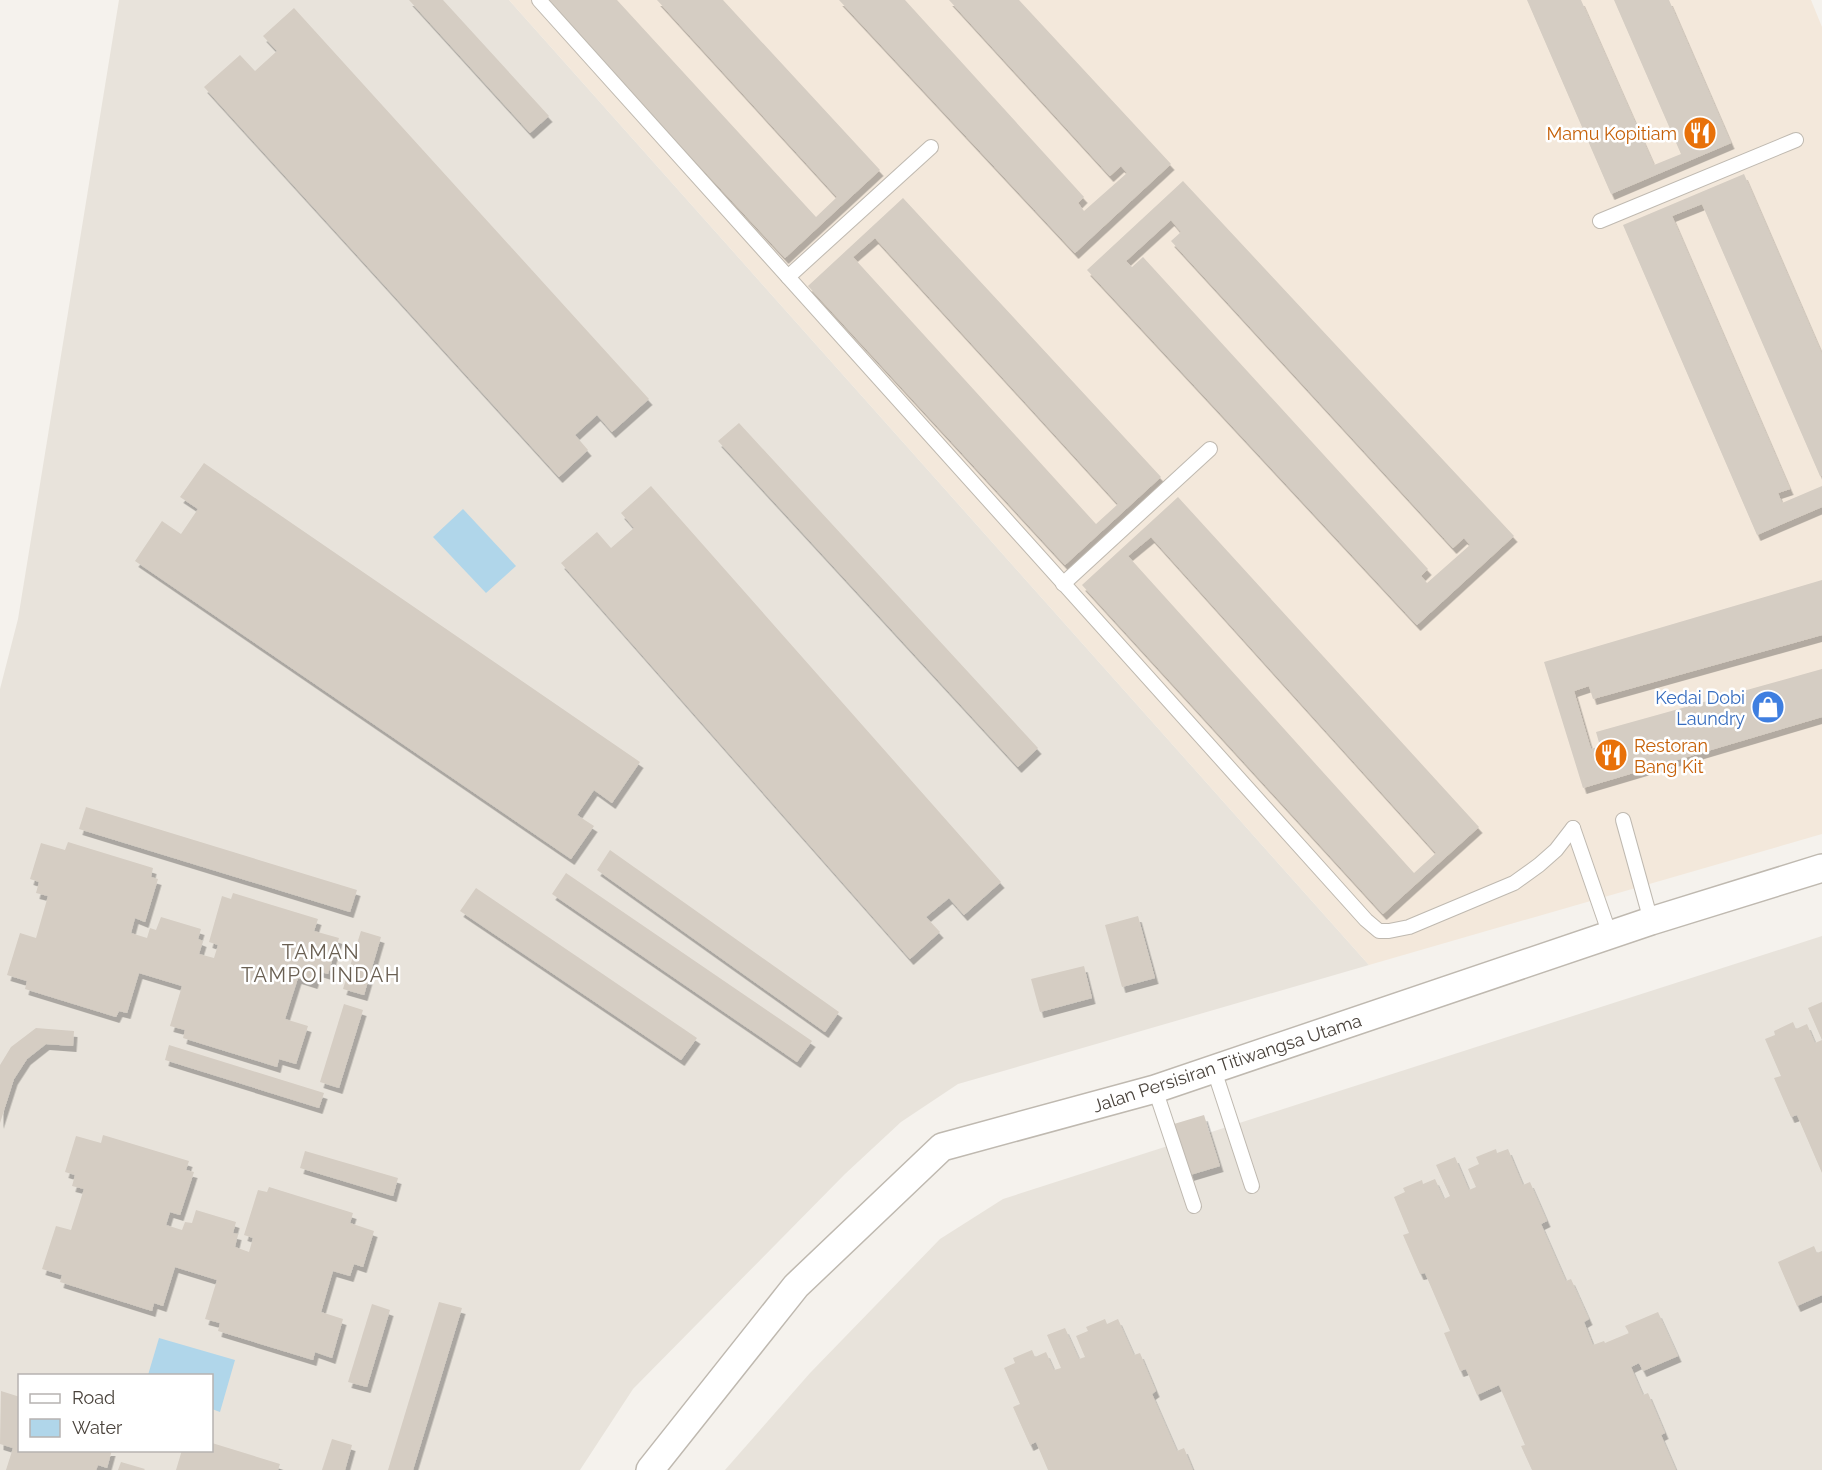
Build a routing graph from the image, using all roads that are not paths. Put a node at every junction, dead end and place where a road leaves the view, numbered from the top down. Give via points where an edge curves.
1 (539, 0) edge
2 (1796, 140) dead end
3 (931, 147) dead end
4 (1600, 221) dead end
5 (788, 277) junction
6 (1210, 449) dead end
7 (1063, 584) junction
8 (1623, 820) dead end
9 (1822, 868) edge
10 (1651, 921) junction
11 (1610, 935) junction
12 (1214, 1070) junction
13 (1155, 1089) junction
14 (1252, 1186) dead end
15 (1194, 1206) dead end
16 (650, 1470) edge

1 - 5 lane
2 - 4 lane
3 - 5 lane
5 - 7 lane
6 - 7 lane
7 - 11 lane via 1379,931 1408,927 1514,883 1556,850 1573,828
8 - 10 lane
9 - 10 street, Jalan Persisiran Titiwangsa Utama
10 - 11 street, Jalan Persisiran Titiwangsa Utama
11 - 12 street, Jalan Persisiran Titiwangsa Utama
12 - 13 street, Jalan Persisiran Titiwangsa Utama
12 - 14 lane
13 - 15 lane
13 - 16 street, Jalan Persisiran Titiwangsa Utama via 942,1147 796,1286

